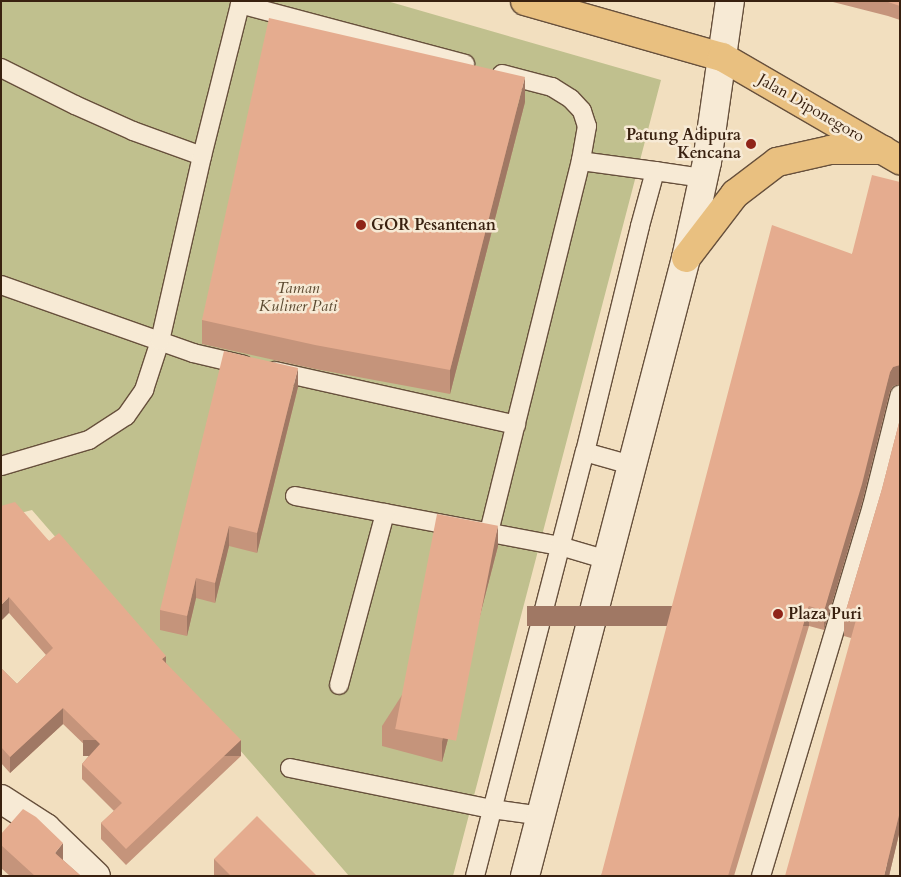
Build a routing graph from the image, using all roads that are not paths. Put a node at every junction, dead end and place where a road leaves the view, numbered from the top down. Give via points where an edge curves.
1 (525, 1) edge
2 (730, 1) edge
3 (241, 3) edge
4 (722, 57) junction
5 (1, 68) edge
6 (892, 155) edge
7 (202, 156) junction
8 (581, 161) junction
9 (655, 171) junction
10 (704, 178) junction
11 (686, 258) junction
12 (1, 285) edge
13 (160, 341) junction
14 (900, 394) edge
15 (516, 425) junction
16 (584, 452) junction
17 (631, 465) junction
18 (1, 466) edge
19 (294, 496) dead end
20 (385, 513) junction
21 (489, 532) junction
22 (560, 546) junction
23 (607, 560) junction
24 (339, 685) dead end
25 (290, 768) dead end
26 (1, 799) edge
27 (492, 808) junction
28 (542, 816) junction
29 (96, 876) edge
30 (475, 876) edge
31 (525, 876) edge
32 (761, 876) edge

1 - 4 main road, Jalan Diponegoro
2 - 4 main road
3 - 7 lane
3 - 8 lane via 552,87 582,111 587,126
4 - 6 main road, Jalan Diponegoro
4 - 10 main road
5 - 7 lane via 133,131
6 - 11 main road via 830,150 777,162 735,194
7 - 13 lane
8 - 9 lane
8 - 15 lane
9 - 10 lane
9 - 16 lane
10 - 11 main road
11 - 17 main road
12 - 13 lane
13 - 15 lane via 193,353
13 - 18 lane via 144,390 126,416 89,440
14 - 32 lane via 872,506
15 - 21 lane
16 - 17 lane
16 - 22 lane
17 - 23 main road
19 - 20 lane
20 - 21 lane
20 - 24 lane
21 - 22 lane
22 - 23 lane
22 - 27 lane
23 - 28 main road
25 - 27 lane
26 - 29 main road via 46,828
27 - 28 lane
27 - 30 lane
28 - 31 main road

